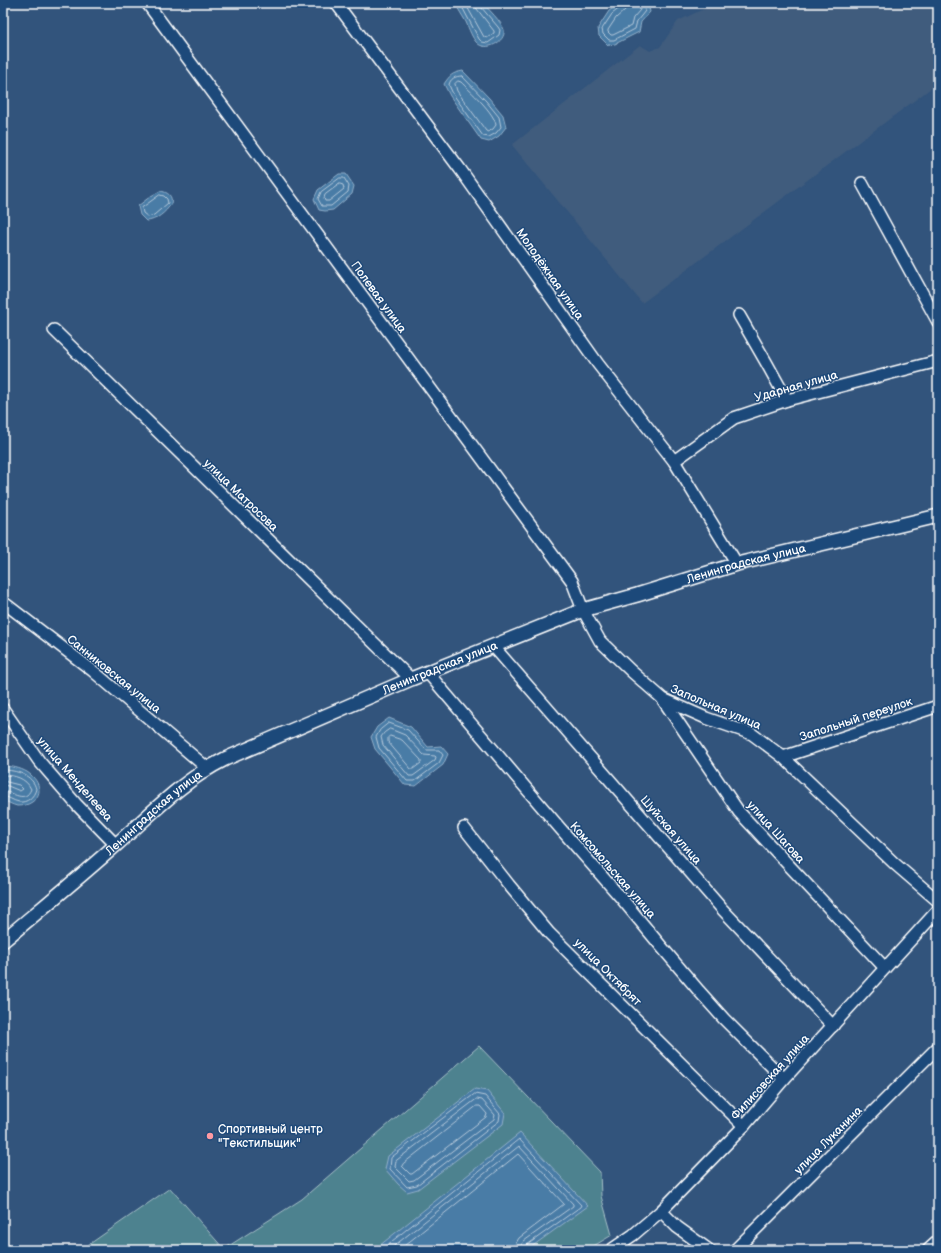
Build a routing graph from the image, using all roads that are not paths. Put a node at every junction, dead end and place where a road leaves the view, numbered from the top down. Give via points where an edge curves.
1 (147, 3) edge
2 (336, 3) edge
3 (862, 182) dead end
4 (739, 315) dead end
5 (938, 322) edge
6 (54, 330) dead end
7 (938, 361) edge
8 (787, 400) junction
9 (674, 461) junction
10 (938, 516) edge
11 (737, 564) junction
12 (3, 602) edge
13 (583, 610) junction
14 (494, 647) junction
15 (428, 673) junction
16 (411, 679) junction
17 (663, 699) junction
18 (938, 706) edge
19 (3, 709) edge
20 (783, 757) junction
21 (207, 768) junction
22 (464, 828) dead end
23 (116, 845) junction
24 (938, 901) edge
25 (938, 910) edge
26 (3, 941) edge
27 (885, 968) junction
28 (833, 1026) junction
29 (938, 1047) edge
30 (784, 1079) junction
31 (744, 1126) junction
32 (661, 1211) junction
33 (938, 1241) edge
34 (611, 1250) edge
35 (709, 1250) edge
36 (735, 1250) edge
37 (928, 1250) edge

1 - 13 street, Полевая улица via 572,581
2 - 9 street, Молодёжная улица via 460,169 598,364
3 - 5 street
4 - 8 street
6 - 16 street, улица Матросова
7 - 8 street, Ударная улица
8 - 9 street, Ударная улица via 734,418
9 - 11 street, Молодёжная улица
10 - 11 street, Ленинградская улица
11 - 13 street, Ленинградская улица
12 - 21 street, Санниковская улица via 93,671
13 - 14 street, Ленинградская улица
13 - 17 street, Запольная улица via 600,641
14 - 15 street, Ленинградская улица
14 - 28 street, Шуйская улица via 724,910
15 - 16 street, Ленинградская улица
15 - 30 street, Комсомольская улица via 699,991
16 - 21 street, Ленинградская улица
17 - 20 street, Запольная улица via 752,734
17 - 27 street, улица Шагова via 739,812
18 - 20 street, Запольный переулок
19 - 23 street, улица Менделеева via 40,761 77,805
20 - 24 street, Запольная улица via 895,864
21 - 23 street, Ленинградская улица via 185,783
22 - 31 street, улица Октябрят via 550,933
23 - 26 street, Ленинградская улица
25 - 27 street, Филисовская улица
27 - 28 street, Филисовская улица
28 - 30 street, Филисовская улица
29 - 36 street, улица Луканина
30 - 31 street, Филисовская улица
31 - 32 street, Филисовская улица
32 - 34 street, Филисовская улица
32 - 35 street via 677,1227
33 - 37 street

